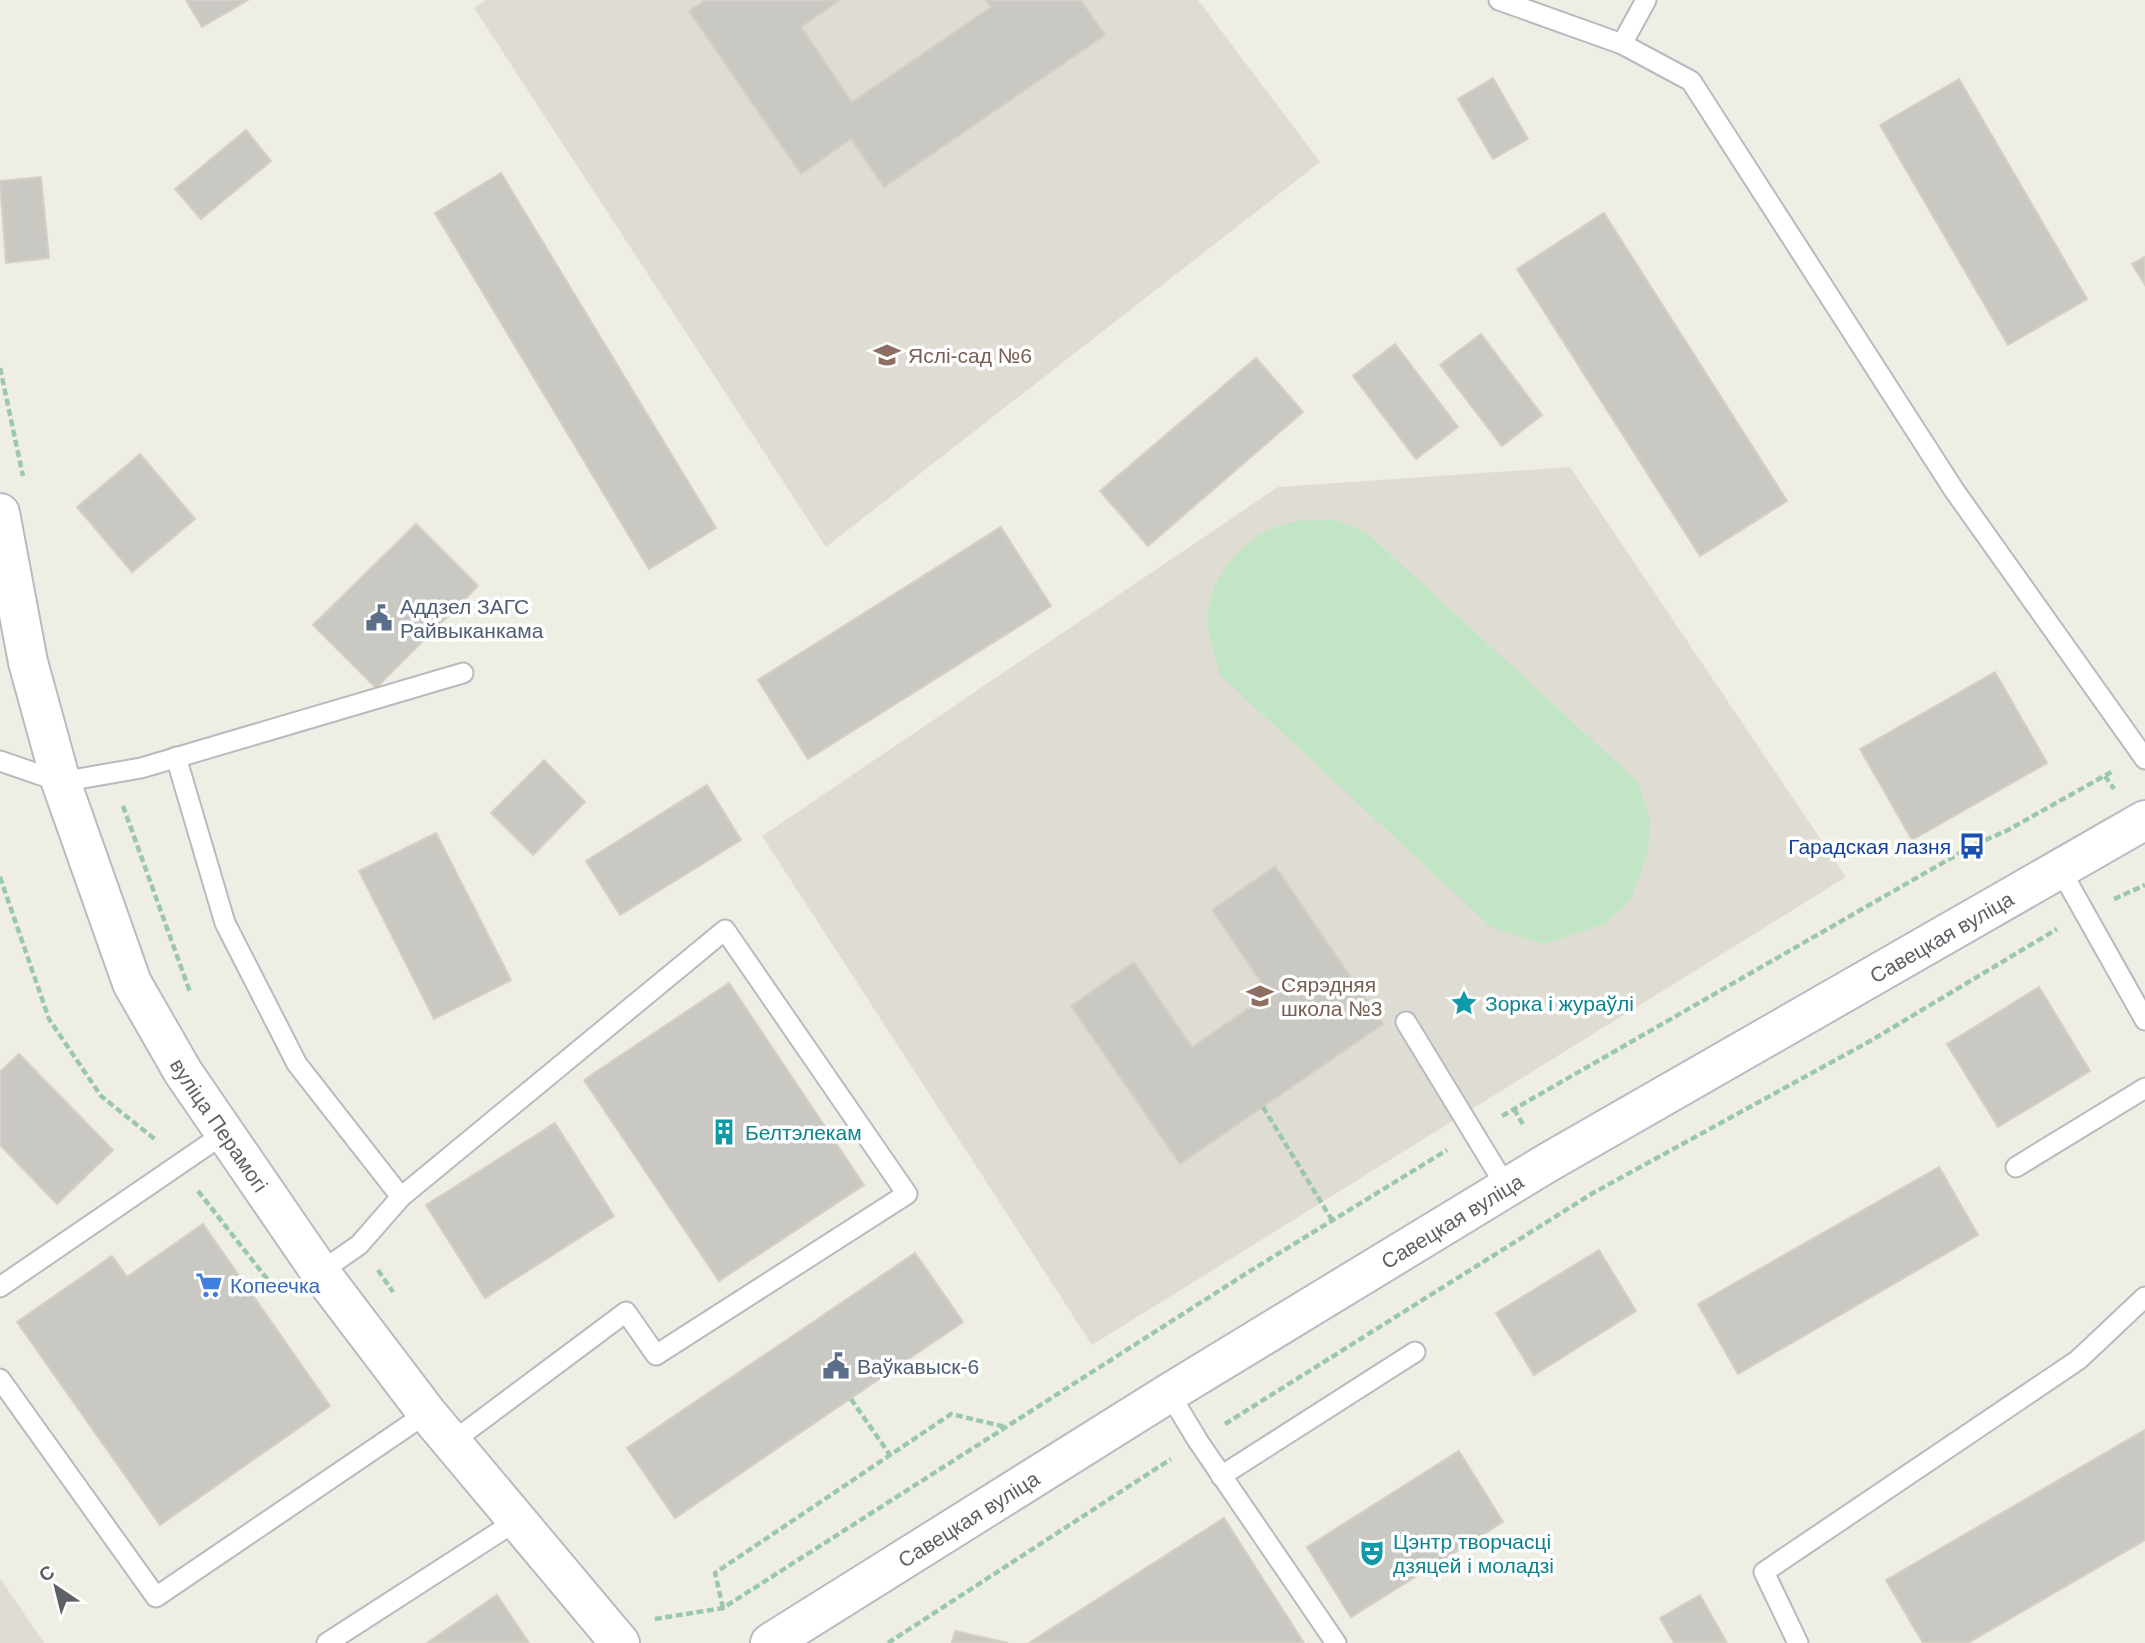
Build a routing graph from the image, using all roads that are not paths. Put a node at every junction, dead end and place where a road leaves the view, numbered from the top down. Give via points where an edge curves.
1 (1499, 0) edge
2 (1646, 0) edge
3 (1622, 44) junction
4 (0, 513) edge
5 (463, 673) dead end
6 (176, 757) junction
7 (2144, 757) edge
8 (0, 761) edge
9 (61, 782) junction
10 (2145, 820) edge
11 (2060, 869) junction
12 (2145, 1020) edge
13 (1406, 1021) dead end
14 (2145, 1088) edge
15 (225, 1133) junction
16 (2017, 1167) dead end
17 (1507, 1188) junction
18 (401, 1197) junction
19 (320, 1272) junction
20 (0, 1287) edge
21 (2145, 1297) edge
22 (1415, 1352) dead end
23 (0, 1379) edge
24 (1169, 1393) junction
25 (427, 1413) junction
26 (452, 1442) junction
27 (1221, 1476) junction
28 (516, 1521) junction
29 (327, 1643) edge
30 (620, 1643) edge
31 (770, 1643) edge
32 (1336, 1643) edge
33 (1798, 1643) edge

1 - 3 lane
2 - 3 lane
3 - 7 lane via 1691,81 1954,490
4 - 9 main road, вуліца Перамогі via 28,662
5 - 6 lane
6 - 9 lane
6 - 18 lane via 225,923 279,1029 297,1064
8 - 9 lane
9 - 15 main road, вуліца Перамогі via 132,984
10 - 11 main road, Савецкая вуліца
11 - 12 lane
11 - 17 main road, Савецкая вуліца
13 - 17 lane
14 - 16 lane
15 - 19 main road, вуліца Перамогі
15 - 20 lane
17 - 24 main road, Савецкая вуліца
18 - 19 lane via 359,1245
18 - 26 lane via 724,930 907,1194 656,1355 626,1312
19 - 25 main road, вуліца Перамогі
21 - 33 lane via 2078,1360 1764,1572
22 - 27 lane
23 - 25 lane via 156,1597
24 - 27 lane
24 - 31 main road, Савецкая вуліца
25 - 26 main road, вуліца Перамогі
26 - 28 main road, вуліца Перамогі
27 - 32 lane
28 - 29 lane
28 - 30 main road, вуліца Перамогі

